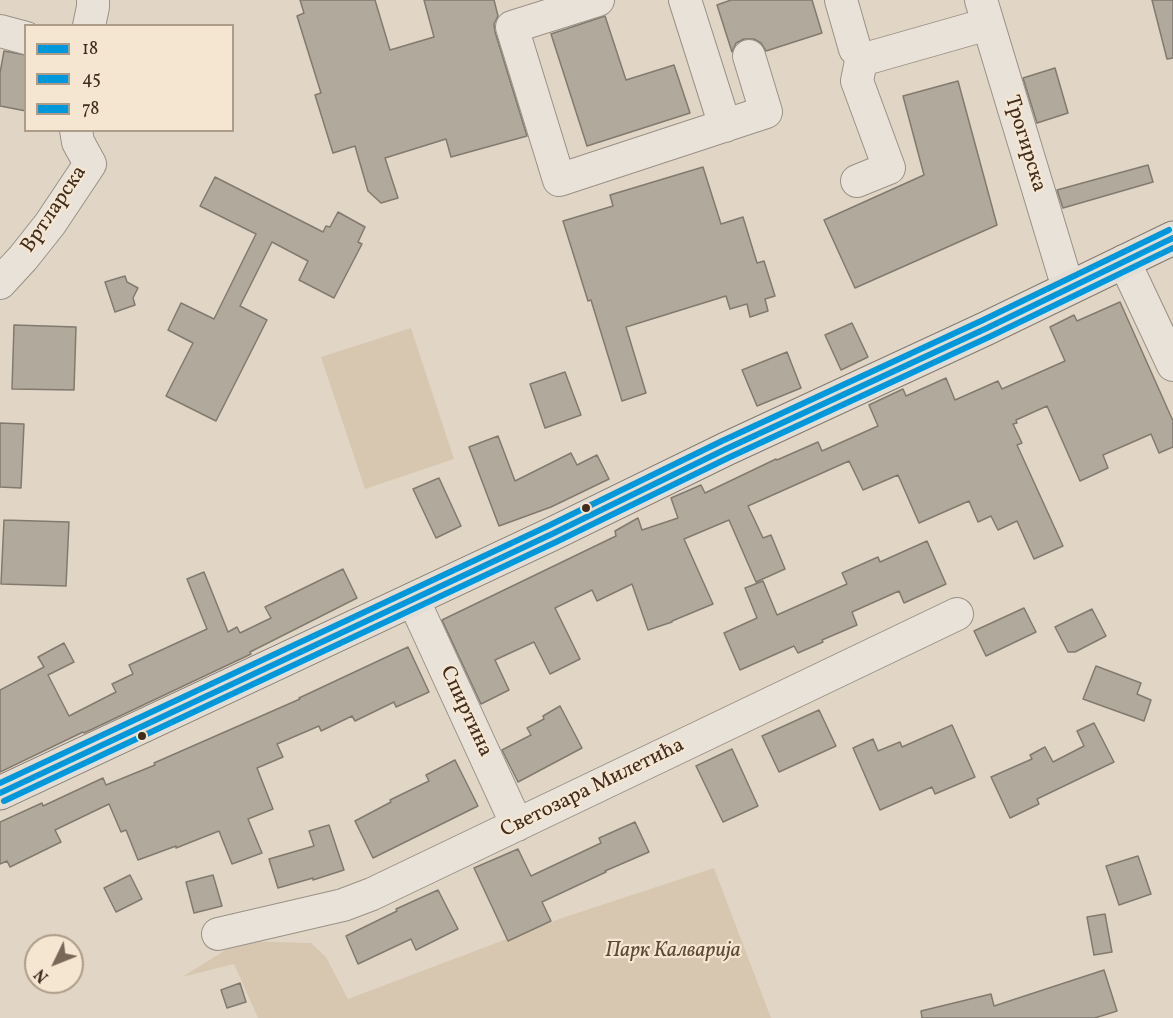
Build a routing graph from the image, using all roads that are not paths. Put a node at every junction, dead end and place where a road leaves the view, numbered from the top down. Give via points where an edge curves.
1 (93, 0) edge
2 (598, 0) edge
3 (686, 0) edge
4 (841, 0) edge
5 (985, 12) edge
6 (89, 24) edge
7 (0, 31) edge
8 (24, 37) edge
9 (749, 56) dead end
10 (862, 57) junction
11 (724, 126) junction
12 (76, 132) edge
13 (856, 181) dead end
14 (1173, 238) edge
15 (1124, 261) junction
16 (0, 283) edge
17 (1068, 288) junction
18 (1173, 365) edge
19 (413, 599) junction
20 (957, 614) dead end
21 (0, 793) edge
22 (517, 825) junction
23 (218, 934) dead end

1 - 6 street
2 - 11 street via 512,27 559,180
3 - 11 street
4 - 10 street via 855,49
5 - 10 street via 872,57
5 - 17 street, Трогирска
7 - 8 street
9 - 11 street via 766,112
10 - 13 street via 857,81 889,168
12 - 16 street, Вртларска via 90,164 50,224
14 - 15 main road
15 - 17 main road
15 - 18 street
17 - 19 main road
19 - 21 main road
19 - 22 street, Спиртина
20 - 22 street, Светозара Милетића
22 - 23 street, Светозара Милетића via 343,905

